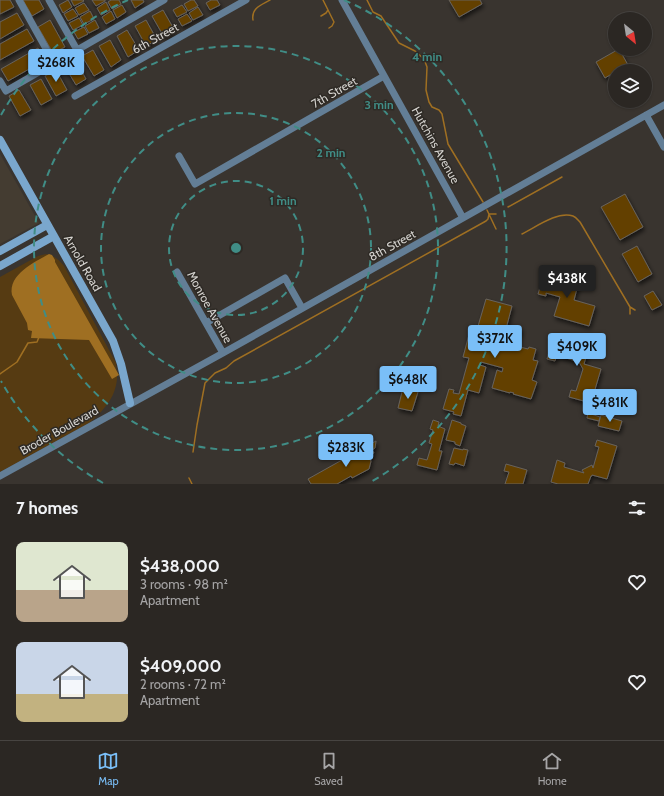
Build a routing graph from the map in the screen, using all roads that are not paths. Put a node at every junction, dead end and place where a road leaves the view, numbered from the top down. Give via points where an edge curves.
1 (19, 0) edge
2 (50, 0) edge
3 (164, 0) edge
4 (246, 0) edge
5 (342, 0) edge
6 (77, 50) junction
7 (54, 63) junction
8 (384, 76) junction
9 (0, 81) edge
10 (75, 96) dead end
11 (664, 105) edge
12 (646, 115) junction
13 (0, 140) edge
14 (664, 147) edge
15 (178, 156) dead end
16 (463, 218) junction
17 (47, 224) junction
18 (54, 236) junction
19 (0, 251) edge
20 (0, 266) edge
21 (177, 272) dead end
22 (302, 308) junction
23 (206, 322) junction
24 (223, 353) junction
25 (130, 403) junction
26 (0, 476) edge

1 - 7 street
2 - 6 street
3 - 6 street
4 - 10 street, 6th Street
5 - 8 street, Hutchins Avenue
6 - 7 street
7 - 9 street via 6,91
8 - 15 street, 7th Street via 195,184
8 - 16 street, Hutchins Avenue
11 - 12 street, 8th Street
12 - 14 street
12 - 16 street, 8th Street
13 - 17 street, Arnold Road
16 - 22 street, 8th Street
17 - 18 street, Arnold Road
17 - 19 street
18 - 20 street
18 - 25 street, Arnold Road via 113,341 122,364
21 - 23 street, Monroe Avenue
22 - 23 street via 285,278
22 - 24 street, 8th Street
23 - 24 street, Monroe Avenue
24 - 25 street, 8th Street
25 - 26 street, Broder Boulevard

